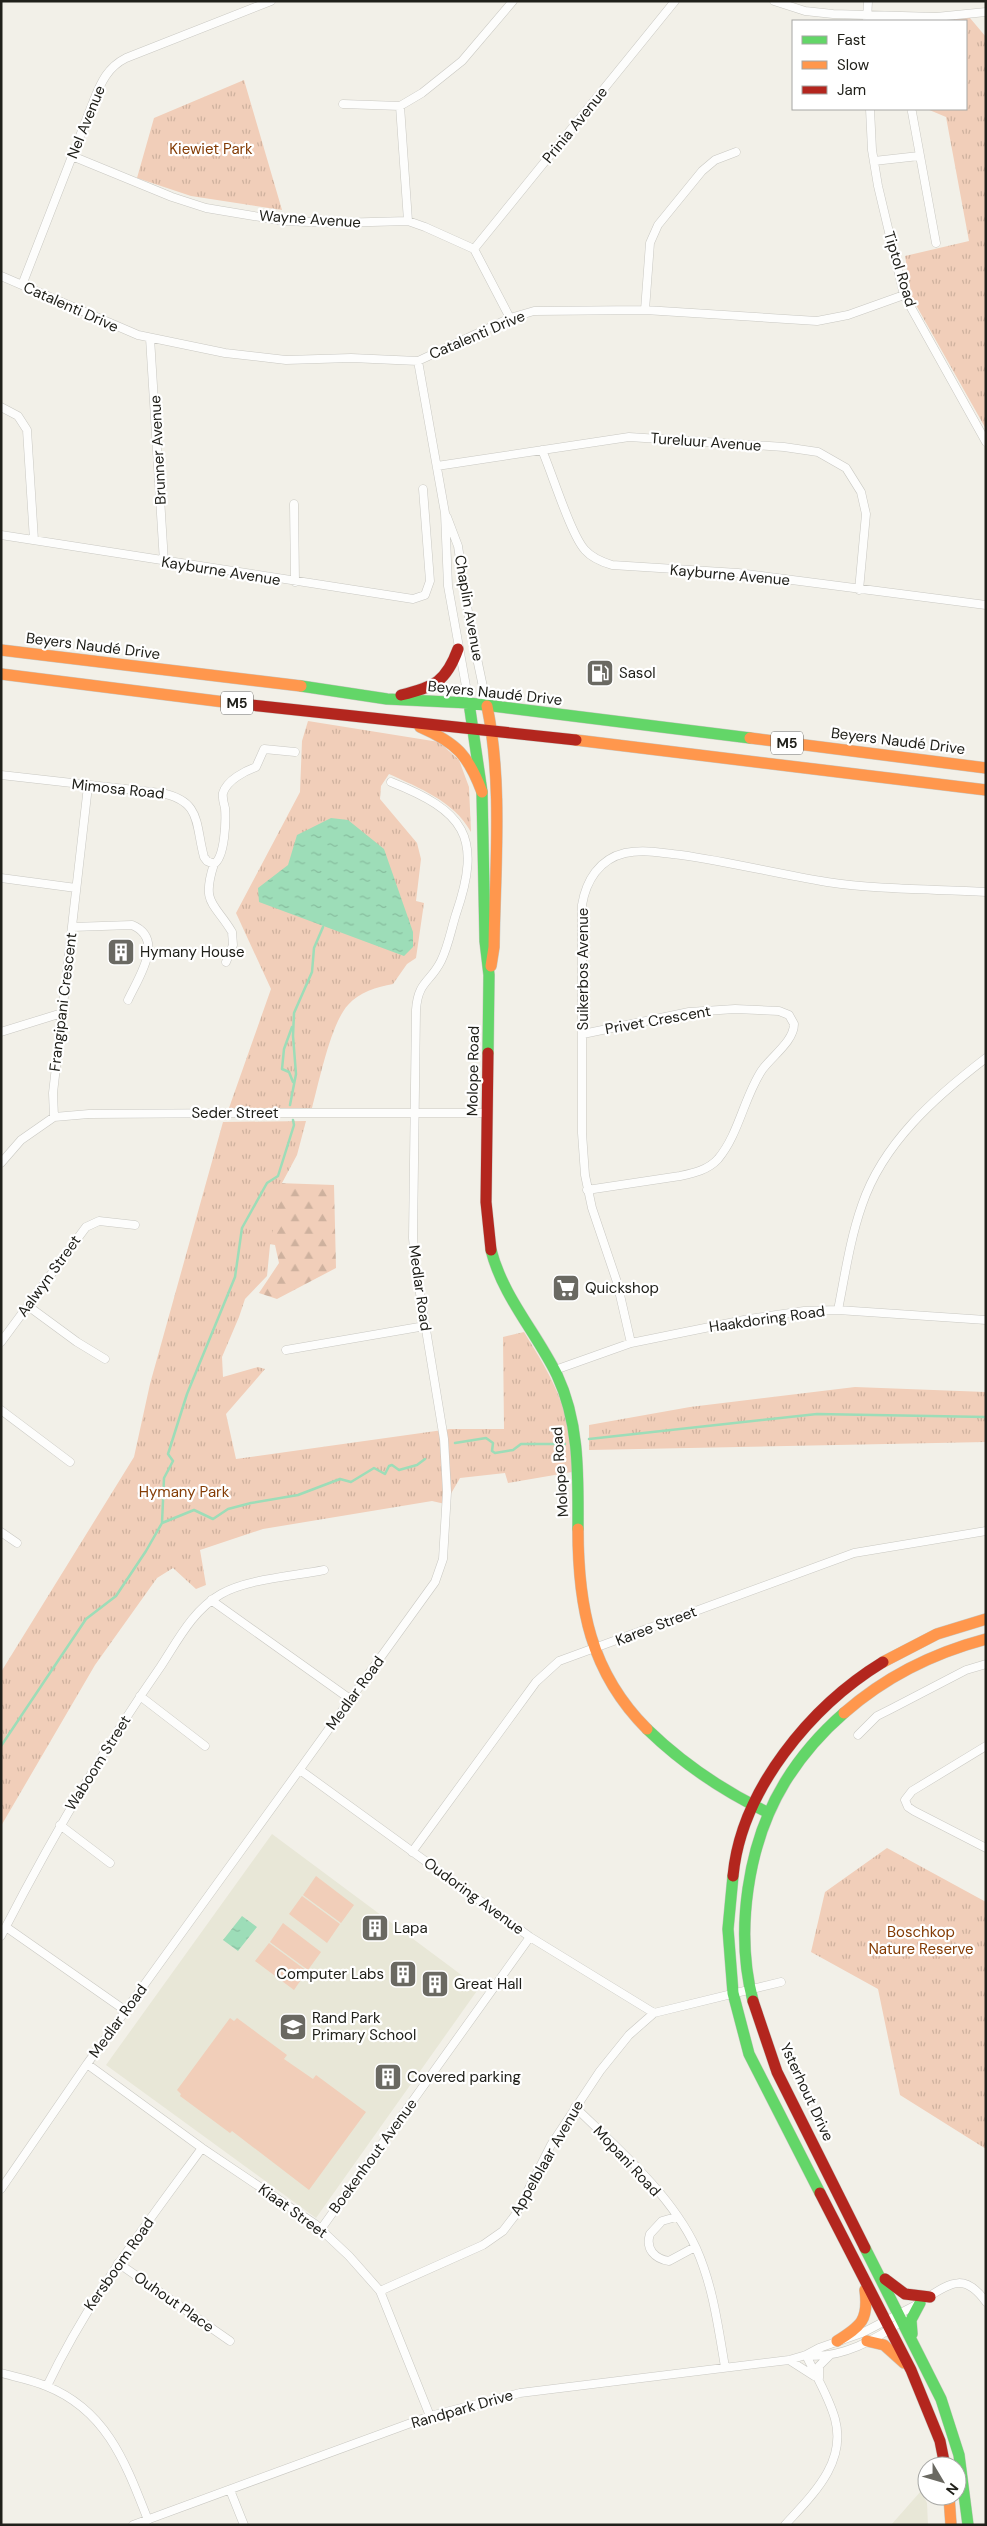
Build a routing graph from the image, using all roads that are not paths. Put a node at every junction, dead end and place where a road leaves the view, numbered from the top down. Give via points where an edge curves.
1 (271, 1) edge
2 (513, 1) edge
3 (675, 1) edge
4 (774, 1) edge
5 (868, 1) edge
6 (986, 12) edge
7 (867, 19) edge
8 (343, 104) dead end
9 (400, 106) junction
10 (870, 110) edge
11 (912, 112) dead end
12 (736, 152) dead end
13 (72, 156) junction
14 (919, 156) junction
15 (874, 161) junction
16 (408, 221) junction
17 (936, 243) dead end
18 (474, 249) junction
19 (1, 276) edge
20 (22, 285) junction
21 (904, 294) junction
22 (645, 310) junction
23 (510, 318) junction
24 (150, 338) junction
25 (418, 361) junction
26 (1, 406) edge
27 (986, 442) edge
28 (542, 450) junction
29 (437, 466) junction
30 (423, 489) dead end
31 (294, 504) dead end
32 (445, 513) junction
33 (1, 535) edge
34 (34, 540) junction
35 (164, 562) junction
36 (295, 582) junction
37 (859, 590) junction
38 (986, 605) edge
39 (458, 649) junction
40 (1, 650) edge
41 (1, 674) edge
42 (387, 699) junction
43 (469, 703) junction
44 (488, 706) junction
45 (407, 722) junction
46 (473, 728) junction
47 (492, 730) junction
48 (295, 752) dead end
49 (986, 768) edge
50 (1, 775) edge
51 (391, 782) dead end
52 (88, 786) junction
53 (986, 790) edge
54 (482, 792) junction
55 (214, 864) junction
56 (1, 878) edge
57 (76, 888) junction
58 (986, 892) edge
59 (72, 927) junction
60 (226, 962) dead end
61 (489, 975) junction
62 (128, 1000) dead end
63 (62, 1013) junction
64 (1, 1032) edge
65 (583, 1034) junction
66 (986, 1058) edge
67 (487, 1113) junction
68 (415, 1114) junction
69 (54, 1117) junction
70 (1, 1163) edge
71 (587, 1190) junction
72 (135, 1225) dead end
73 (28, 1306) junction
74 (838, 1310) junction
75 (986, 1320) edge
76 (425, 1326) junction
77 (1, 1342) edge
78 (631, 1343) junction
79 (286, 1350) dead end
80 (105, 1359) dead end
81 (555, 1370) junction
82 (1, 1410) edge
83 (70, 1462) dead end
84 (986, 1531) edge
85 (1, 1532) edge
86 (17, 1543) dead end
87 (324, 1570) dead end
88 (211, 1600) junction
89 (986, 1619) edge
90 (986, 1639) edge
91 (593, 1650) junction
92 (986, 1664) edge
93 (140, 1696) junction
94 (350, 1699) junction
95 (858, 1735) dead end
96 (204, 1746) dead end
97 (986, 1746) edge
98 (300, 1770) junction
99 (751, 1806) junction
100 (769, 1813) junction
101 (60, 1825) junction
102 (986, 1848) edge
103 (412, 1852) junction
104 (110, 1863) dead end
105 (6, 1927) junction
106 (1, 1936) edge
107 (530, 1937) junction
108 (781, 1982) dead end
109 (751, 1989) junction
110 (733, 1993) junction
111 (126, 2011) junction
112 (654, 2013) junction
113 (88, 2064) junction
114 (575, 2106) junction
115 (202, 2148) junction
116 (1, 2189) edge
117 (676, 2216) junction
118 (321, 2229) junction
119 (695, 2247) junction
120 (118, 2263) junction
121 (877, 2271) junction
122 (864, 2280) junction
123 (380, 2291) junction
124 (925, 2300) junction
125 (986, 2302) edge
126 (900, 2317) junction
127 (888, 2324) junction
128 (837, 2341) junction
129 (867, 2341) junction
130 (230, 2342) dead end
131 (914, 2342) junction
132 (806, 2356) junction
133 (830, 2356) junction
134 (789, 2360) junction
135 (725, 2366) junction
136 (911, 2370) junction
137 (1, 2373) edge
138 (819, 2382) junction
139 (47, 2386) junction
140 (430, 2416) junction
141 (942, 2456) edge
142 (230, 2490) junction
143 (950, 2506) edge
144 (148, 2520) junction
145 (133, 2525) edge
146 (244, 2525) edge
147 (785, 2525) edge
148 (951, 2525) edge
149 (968, 2525) edge

1 - 13 street, Nel Avenue via 118,62 104,76
2 - 9 street via 462,61
3 - 18 street, Prinia Avenue
4 - 7 street via 813,12
5 - 7 street
6 - 7 street
8 - 9 street
9 - 16 street
10 - 15 street, Tiptol Road
11 - 14 street
12 - 22 street via 715,160 702,171 658,225 650,243
13 - 16 street, Wayne Avenue via 206,208 284,220 336,223
13 - 20 street, Nel Avenue
14 - 15 street
14 - 17 street
15 - 21 street, Tiptol Road via 887,230
16 - 18 street, Wayne Avenue
18 - 23 street
19 - 20 street, Catalenti Drive
20 - 24 street, Catalenti Drive via 123,330
21 - 22 street, Catalenti Drive via 844,317 817,321
21 - 27 street, Tiptol Road
22 - 23 street, Catalenti Drive via 534,311
23 - 25 street, Catalenti Drive
24 - 25 street, Catalenti Drive via 258,359
24 - 35 street, Brunner Avenue
25 - 29 street, Chaplin Avenue
26 - 34 street via 18,416 27,430
28 - 29 street, Tureluur Avenue
28 - 37 street, Kayburne Avenue via 579,542 591,556 603,562 738,573
28 - 37 street, Tureluur Avenue via 629,437 792,448 827,455 851,475 864,503
29 - 32 street, Chaplin Avenue
30 - 36 street, Kayburne Avenue via 430,581 425,595 413,599
31 - 36 street
32 - 39 street, Chaplin Avenue via 448,586
32 - 44 street, Chaplin Avenue via 458,546 467,609
33 - 34 street, Kayburne Avenue
34 - 35 street, Kayburne Avenue
35 - 36 street, Kayburne Avenue
37 - 38 street, Kayburne Avenue
39 - 42 main road via 450,672 436,685
39 - 43 street, Chaplin Avenue
40 - 42 main road, Beyers Naudé Drive / M5
41 - 45 main road, M5
42 - 43 main road, Beyers Naudé Drive / M5
43 - 44 main road, Beyers Naudé Drive / M5
43 - 46 main road, Molope Road
44 - 47 main road, Molope Road
44 - 49 main road, Beyers Naudé Drive / M5
45 - 46 main road, M5
45 - 54 main road via 459,747 469,758
46 - 47 main road, M5
46 - 54 main road, Molope Road
47 - 53 main road, M5
47 - 61 main road, Molope Road via 496,794 494,948
48 - 55 street via 264,749 256,767 242,773 225,789 222,852
50 - 52 street, Mimosa Road
51 - 68 street, Medlar Road via 426,797 452,816 465,834 468,848 464,889 446,948 441,962 424,982 417,999
52 - 55 street, Mimosa Road via 161,793 184,800 195,813 207,861
52 - 57 street, Frangipani Crescent
54 - 61 main road, Molope Road via 485,941
55 - 60 street via 209,897 234,937
56 - 57 street
57 - 59 street, Frangipani Crescent
58 - 65 street, Suikerbos Avenue via 881,888 827,882 678,855 638,851 612,857 600,866 584,890
59 - 62 street via 132,925 147,938 150,949
59 - 63 street, Frangipani Crescent
61 - 67 main road, Molope Road
63 - 64 street
63 - 69 street, Frangipani Crescent via 53,1093
65 - 71 street, Suikerbos Avenue via 583,1158
65 - 71 street, Privet Crescent via 705,1010 779,1011 789,1015 794,1024 792,1035 757,1080 729,1140 712,1165 680,1176
66 - 74 street via 951,1085 912,1124 874,1178 856,1223
67 - 68 street, Seder Street
67 - 81 main road, Molope Road via 486,1199 491,1251 509,1296
68 - 69 street, Seder Street
68 - 76 street, Medlar Road via 413,1238
69 - 70 street via 21,1140
71 - 78 street, Suikerbos Avenue via 617,1282
72 - 73 street, Aalwyn Street via 99,1221 86,1227
73 - 77 street, Aalwyn Street
73 - 80 street
74 - 75 street, Haakdoring Road
74 - 78 street, Haakdoring Road via 777,1315
76 - 79 street
76 - 94 street, Medlar Road via 444,1439 447,1492 442,1567 435,1582
78 - 81 street, Haakdoring Road
81 - 91 main road, Molope Road via 570,1413 576,1444 580,1590
82 - 83 street
84 - 91 street, Karee Street via 854,1553
85 - 86 street
87 - 88 street via 252,1584 222,1593
88 - 93 street, Waboom Street via 197,1613
88 - 94 street
89 - 99 main road via 929,1638 881,1663 838,1693 799,1736
90 - 100 main road, Ysterhout Drive via 934,1654 865,1694 808,1751
91 - 99 main road, Molope Road via 608,1678 645,1726 689,1767
91 - 103 street, Karee Street via 565,1658 543,1674
92 - 95 street via 966,1670 877,1716
93 - 96 street
93 - 101 street, Waboom Street
94 - 98 street, Medlar Road
97 - 102 street via 912,1791 905,1800 914,1811
98 - 103 street, Oudoring Avenue
98 - 111 street, Medlar Road
99 - 100 main road, Molope Road
99 - 110 main road via 731,1890 728,1929
100 - 109 main road, Ysterhout Drive via 751,1884 747,1916 745,1956
101 - 104 street
101 - 105 street, Waboom Street
103 - 107 street, Oudoring Avenue
105 - 106 street, Waboom Street
105 - 111 street
107 - 112 street, Oudoring Avenue
107 - 118 street, Boekenhout Avenue
108 - 109 street
109 - 110 street
109 - 121 main road, Ysterhout Drive via 777,2072
110 - 112 street
110 - 122 main road via 749,2054
111 - 113 street, Medlar Road
112 - 114 street, Appelblaar Avenue via 614,2052
113 - 115 street, Kiaat Street
113 - 116 street, Medlar Road
114 - 117 street, Mopani Road via 636,2167
114 - 123 street, Appelblaar Avenue via 516,2214 503,2231 483,2246
115 - 118 street, Kiaat Street
115 - 120 street, Kersboom Road
117 - 119 street, Mopani Road
117 - 119 street via 662,2221 650,2234 649,2246 653,2253 669,2261
118 - 123 street, Kiaat Street
119 - 135 street, Mopani Road via 713,2300
120 - 130 street, Ouhout Place
120 - 139 street, Kersboom Road via 80,2320
121 - 124 main road via 895,2289
121 - 126 main road, Ysterhout Drive
122 - 127 main road
122 - 128 main road via 868,2311 863,2324
123 - 140 street, Kiaat Street
124 - 125 street, Randpark Drive via 950,2284 961,2283 972,2288
124 - 126 street, Randpark Drive
124 - 131 main road via 911,2320
126 - 127 street, Randpark Drive
126 - 131 main road, Ysterhout Drive
127 - 128 street, Randpark Drive
127 - 129 street, Randpark Drive
127 - 136 main road
128 - 132 street, Randpark Drive
129 - 133 street, Randpark Drive
129 - 136 main road via 884,2345
131 - 149 main road, Ysterhout Drive via 953,2430 964,2483
132 - 133 street, Randpark Drive
132 - 134 street, Randpark Drive
132 - 138 street
133 - 138 street via 819,2366
134 - 135 street, Randpark Drive
134 - 138 street
135 - 140 street, Randpark Drive via 520,2393
136 - 141 main road via 935,2427
137 - 139 street
138 - 147 street via 835,2417 838,2430 836,2452 825,2478
139 - 144 street via 81,2407 112,2440
140 - 142 street, Randpark Drive
142 - 144 street, Randpark Drive
142 - 146 street
143 - 148 main road
144 - 145 street, Randpark Drive

